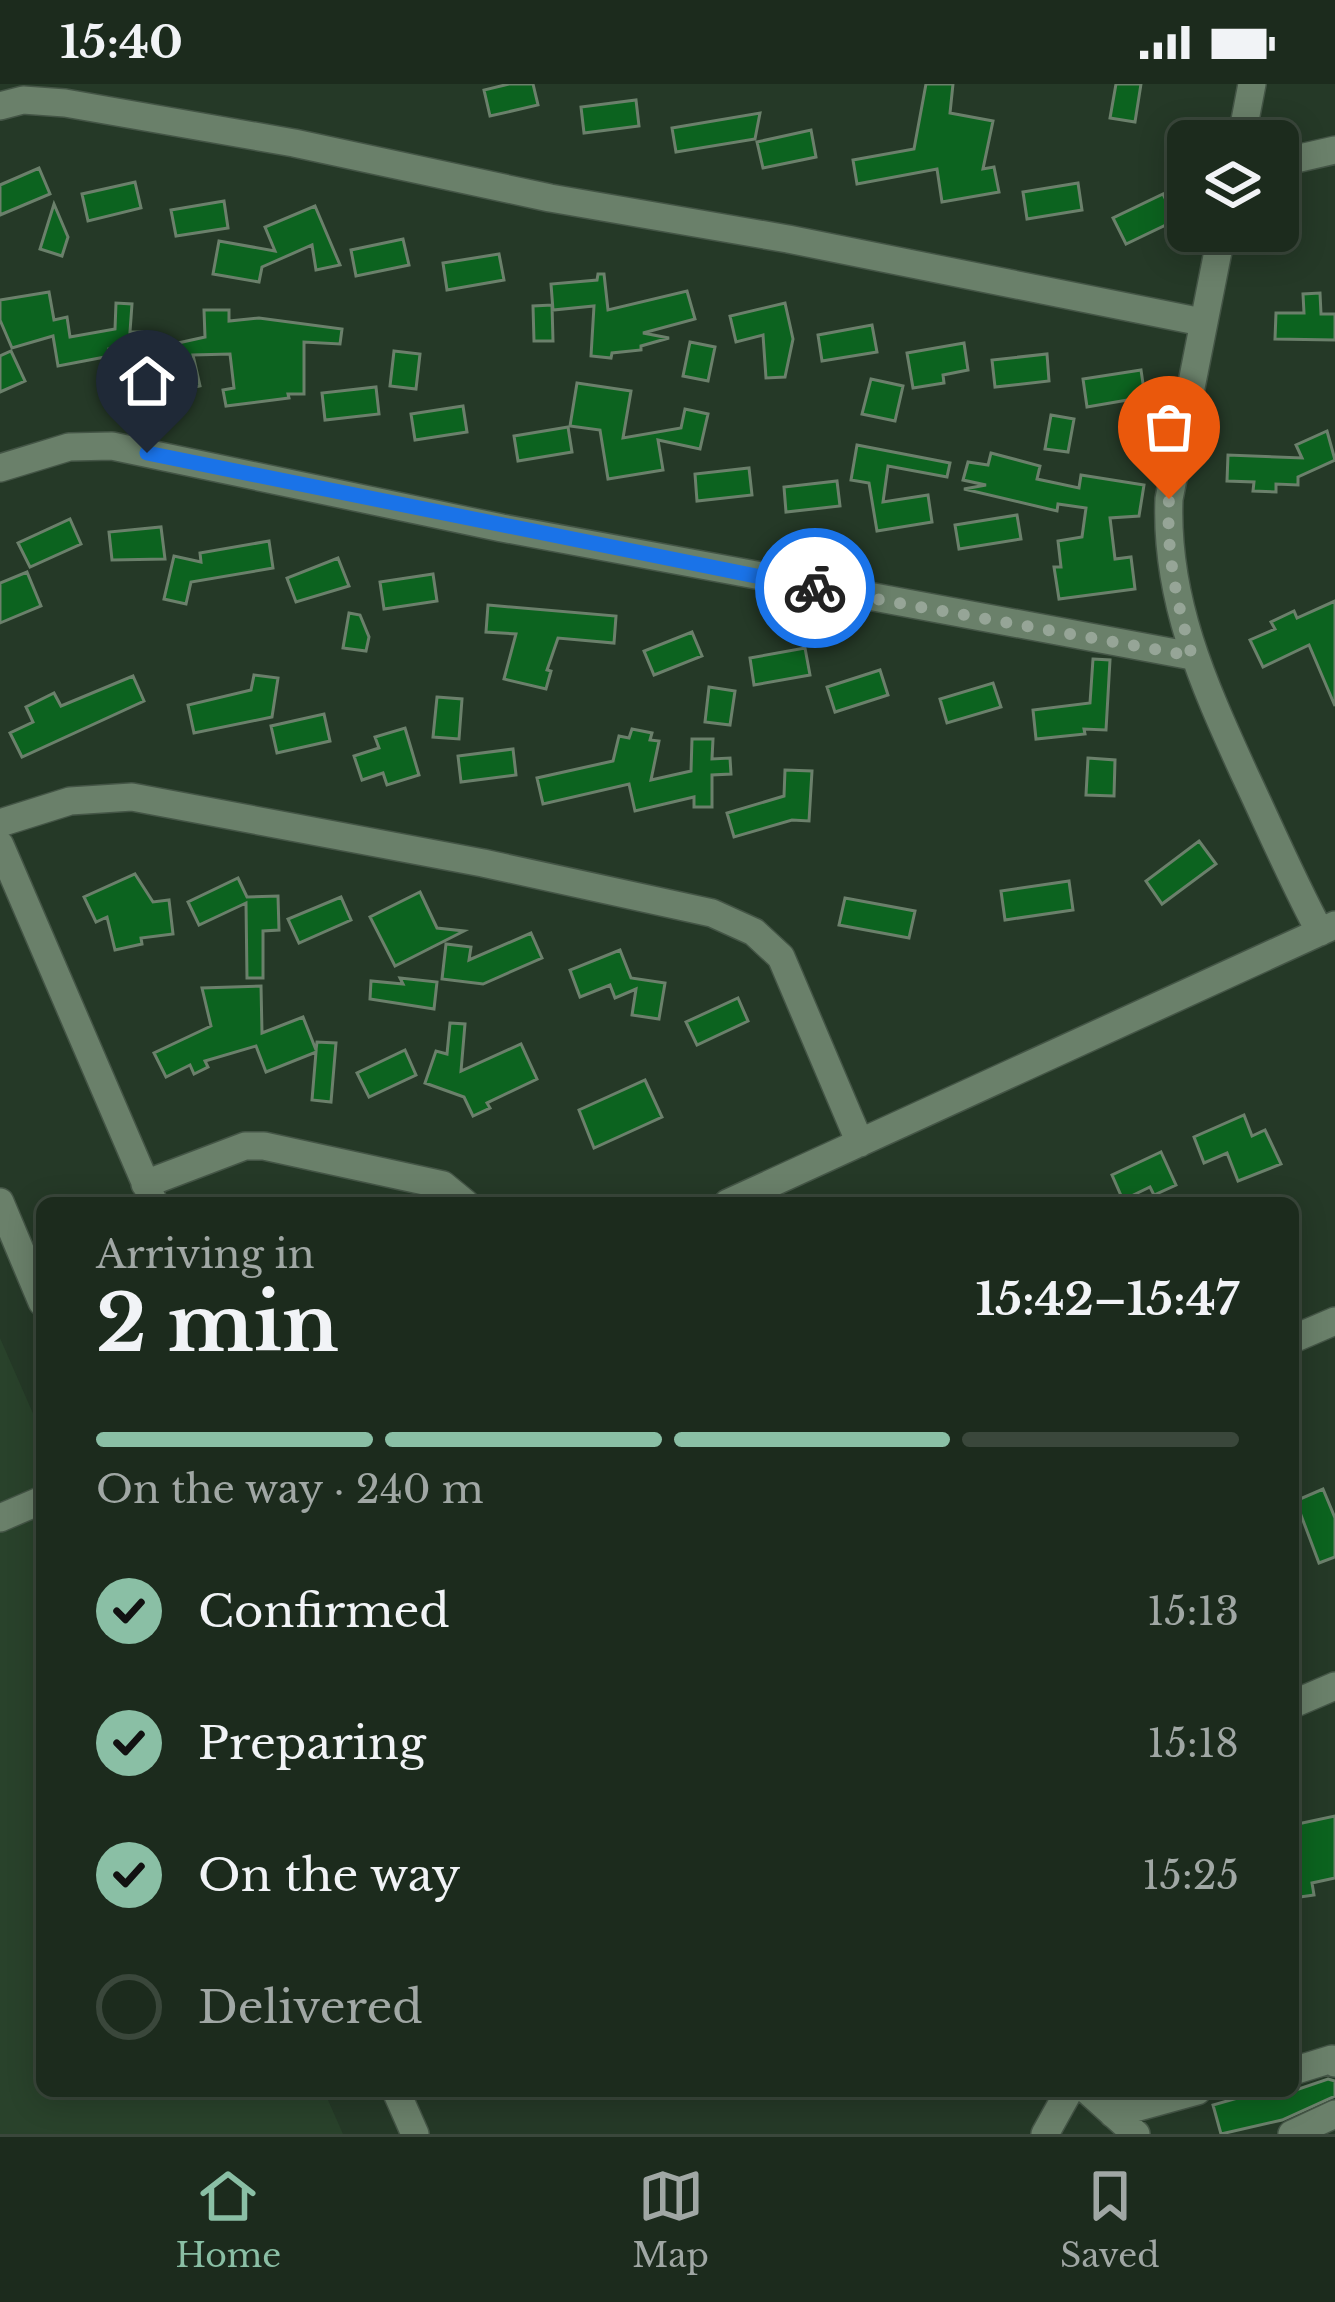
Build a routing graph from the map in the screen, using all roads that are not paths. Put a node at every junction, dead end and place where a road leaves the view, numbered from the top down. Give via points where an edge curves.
1 (1252, 84) edge
2 (0, 106) edge
3 (1245, 120) edge
4 (1335, 150) edge
5 (1299, 158) edge
6 (1217, 252) edge
7 (1202, 322) junction
8 (0, 468) edge
9 (1192, 656) junction
10 (0, 823) edge
11 (0, 845) edge
12 (1327, 929) edge
13 (860, 1143) junction
14 (149, 1193) edge
15 (764, 1196) edge
16 (458, 1197) edge
17 (0, 1202) edge
18 (36, 1288) edge
19 (1335, 1321) edge
20 (1299, 1336) edge
21 (36, 1503) edge
22 (0, 1518) edge
23 (1335, 1686) edge
24 (1299, 1701) edge
25 (1335, 2063) edge
26 (1299, 2069) edge
27 (399, 2097) edge
28 (1066, 2097) edge
29 (1095, 2097) edge
30 (1175, 2097) edge
31 (1113, 2114) junction
32 (1335, 2114) edge
33 (415, 2134) edge
34 (1045, 2134) edge
35 (1136, 2134) edge
36 (1292, 2134) edge

1 - 3 street
2 - 7 street via 65,103 294,143
4 - 5 street
6 - 7 street
7 - 9 street via 1167,539
8 - 9 street via 69,447 112,446 502,528
9 - 12 street
10 - 13 street via 70,801 132,796 712,913 754,932 781,957
11 - 14 street
12 - 13 street
13 - 15 street
14 - 16 street via 244,1147 264,1146 443,1185
17 - 18 street
19 - 20 street
21 - 22 street
23 - 24 street
25 - 26 street
27 - 33 street
28 - 34 street
29 - 31 street
30 - 31 street
31 - 35 street
32 - 36 street

